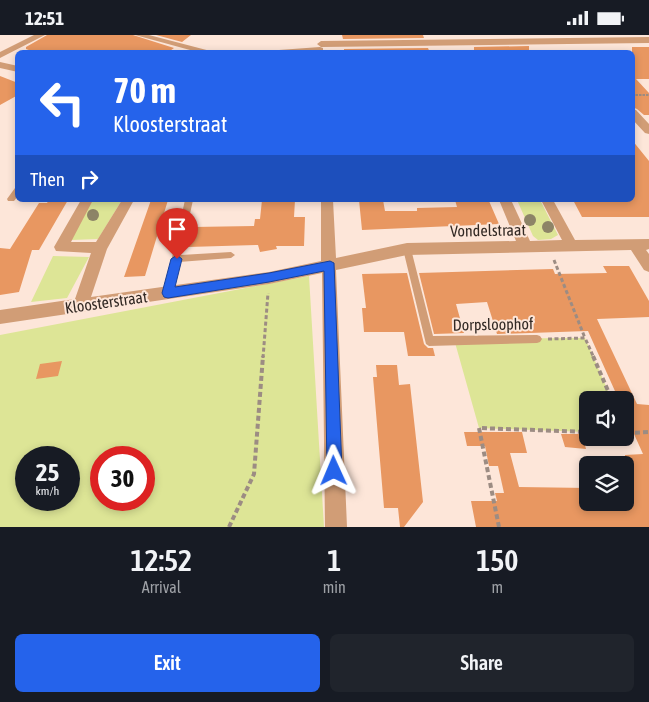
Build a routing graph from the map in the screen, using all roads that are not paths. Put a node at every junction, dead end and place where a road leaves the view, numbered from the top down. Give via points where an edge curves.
1 (41, 35) edge
2 (139, 35) edge
3 (450, 39) edge
4 (649, 40) edge
5 (573, 41) junction
6 (437, 42) junction
7 (464, 42) junction
8 (321, 45) edge
9 (202, 50) edge
10 (294, 50) edge
11 (441, 50) edge
12 (468, 50) edge
13 (580, 50) edge
14 (1, 53) edge
15 (0, 65) edge
16 (15, 68) edge
17 (635, 115) edge
18 (647, 127) edge
19 (15, 194) edge
20 (11, 199) dead end
21 (85, 202) edge
22 (127, 202) edge
23 (189, 202) edge
24 (327, 202) edge
25 (506, 202) edge
26 (548, 202) edge
27 (642, 244) edge
28 (571, 245) junction
29 (525, 247) junction
30 (100, 248) junction
31 (407, 249) junction
32 (231, 255) dead end
33 (177, 259) junction
34 (330, 266) junction
35 (649, 266) edge
36 (168, 293) junction
37 (80, 306) junction
38 (0, 317) edge
39 (538, 339) road end
40 (336, 527) edge

1 - 14 street
2 - 9 street
3 - 6 street
3 - 7 street
4 - 5 street
5 - 7 street
5 - 13 street
6 - 8 street
6 - 11 street
7 - 12 street
8 - 10 street
15 - 16 street
17 - 18 street
19 - 20 lane
21 - 30 street via 61,247
22 - 30 street
23 - 33 lane
24 - 34 street
25 - 29 street
26 - 28 street
27 - 28 street, Vondelstraat
27 - 35 street
28 - 29 street, Vondelstraat
29 - 31 street, Vondelstraat
30 - 37 street
31 - 34 street, Vondelstraat
31 - 39 lane, Dorpsloophof via 429,341
32 - 33 lane
33 - 36 lane
34 - 36 street, Kloosterstraat
34 - 40 street
36 - 37 street, Kloosterstraat
37 - 38 street, Kloosterstraat

